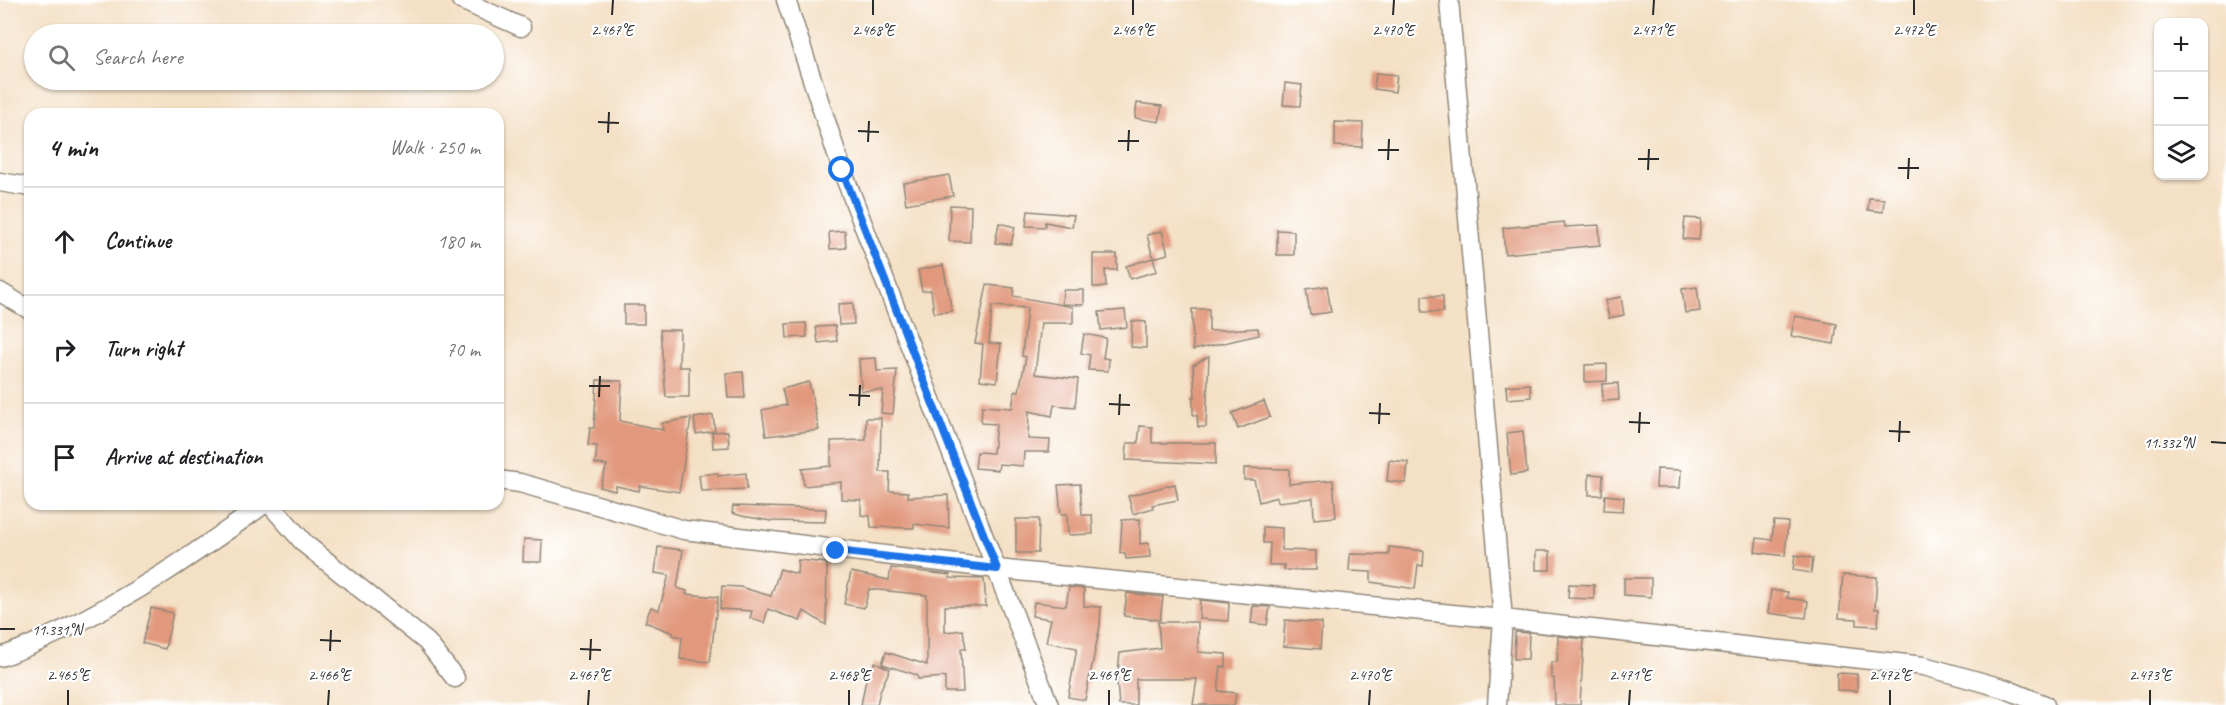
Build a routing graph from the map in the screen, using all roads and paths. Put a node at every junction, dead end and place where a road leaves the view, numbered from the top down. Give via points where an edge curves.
1 (461, 0) edge
2 (786, 0) edge
3 (1449, 0) edge
4 (521, 27) dead end
5 (0, 182) edge
6 (24, 186) edge
7 (0, 292) edge
8 (24, 306) edge
9 (504, 481) edge
10 (256, 510) edge
11 (275, 510) edge
12 (997, 569) junction
13 (1503, 619) junction
14 (0, 657) edge
15 (455, 678) dead end
16 (1049, 705) edge
17 (1497, 705) edge
18 (2045, 705) edge

1 - 4 street
2 - 12 street via 842,170
3 - 13 street
5 - 6 street
7 - 8 street
9 - 12 street via 684,530
10 - 14 street via 185,562 142,587 77,623
11 - 15 street via 305,544 427,642
12 - 13 street
12 - 16 street
13 - 17 street
13 - 18 street via 1924,666 2006,689

